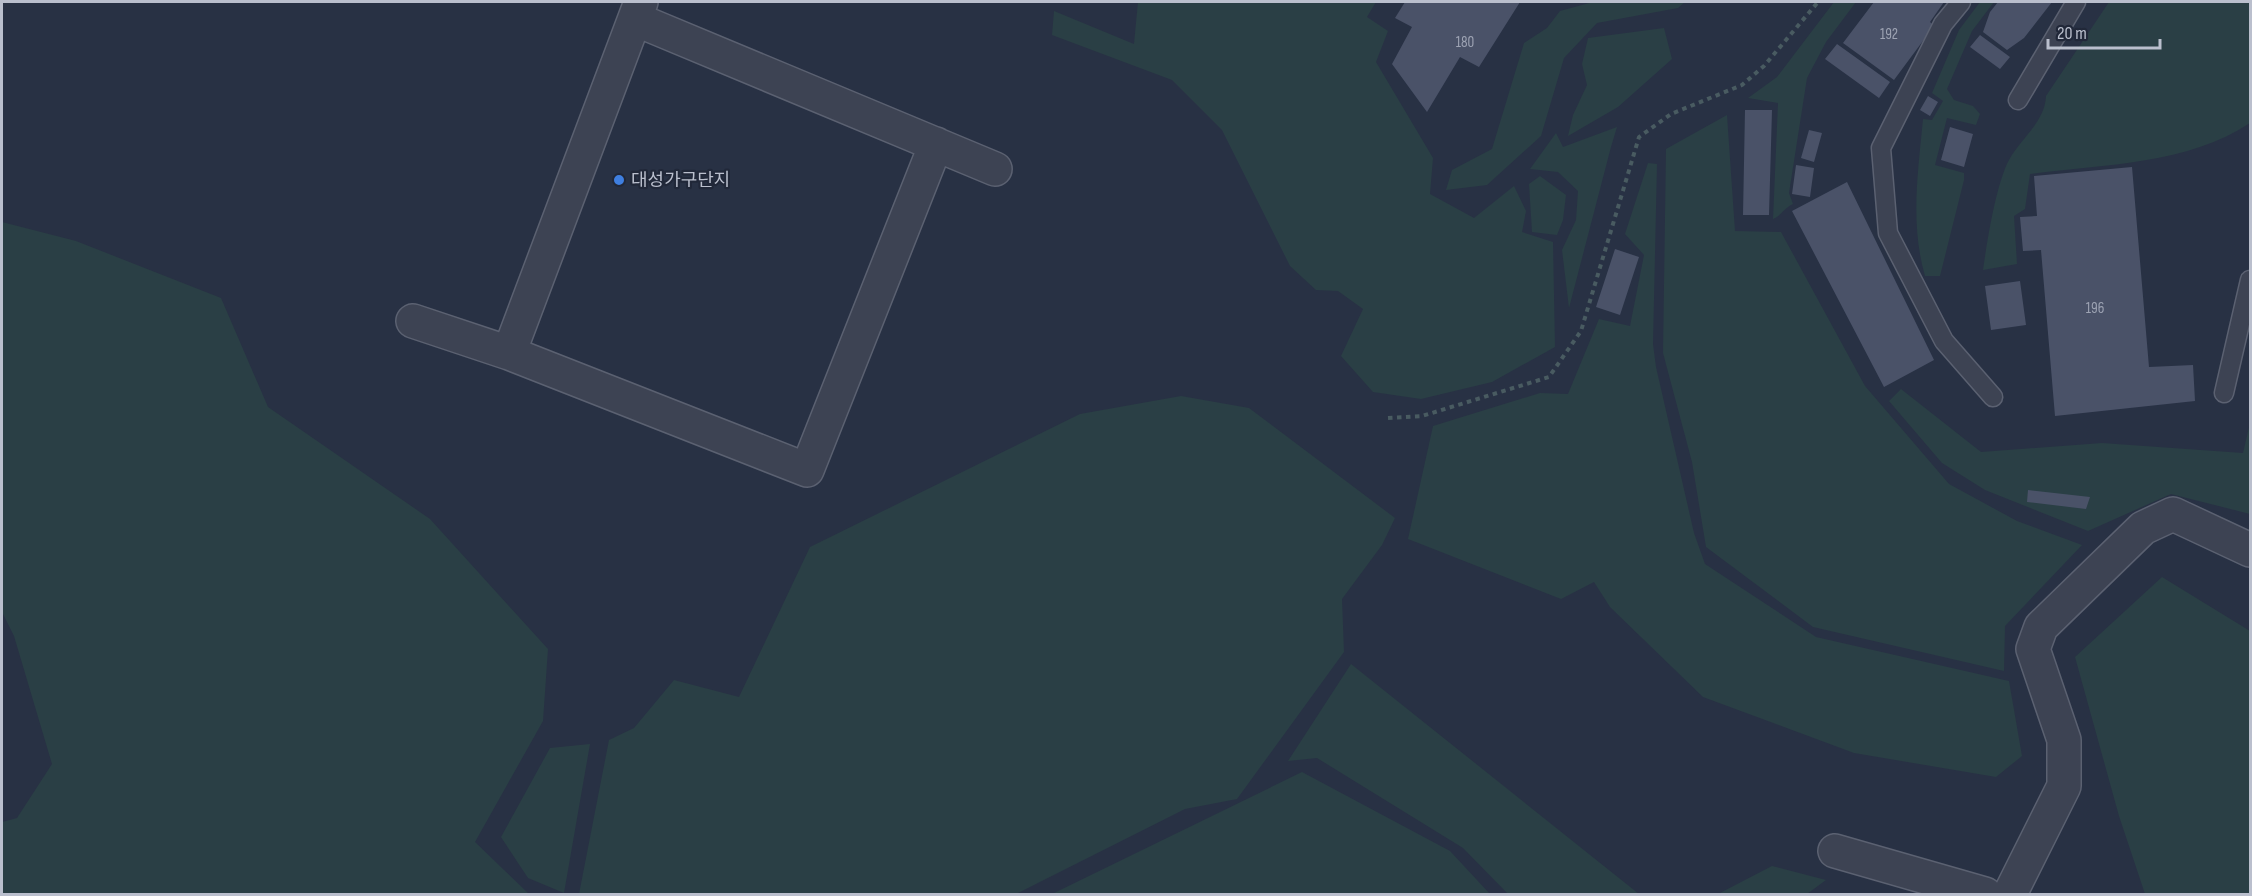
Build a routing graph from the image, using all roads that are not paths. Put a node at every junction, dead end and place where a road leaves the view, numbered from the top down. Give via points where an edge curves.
1 (1961, 2) edge
2 (2076, 2) edge
3 (638, 10) edge
4 (2018, 100) dead end
5 (936, 144) junction
6 (995, 169) dead end
7 (2250, 280) edge
8 (413, 321) dead end
9 (509, 353) junction
10 (2224, 393) dead end
11 (1993, 397) dead end
12 (2250, 550) edge
13 (1835, 852) dead end
14 (1985, 894) edge
15 (2010, 894) edge

1 - 11 lane via 1943,24 1881,148 1888,234 1944,341
2 - 4 lane
3 - 5 street
3 - 9 street
5 - 6 street
5 - 9 street via 807,470
7 - 10 lane
8 - 9 street
12 - 15 street via 2173,514 2143,528 2041,627 2034,649 2064,740 2064,786
13 - 14 street

